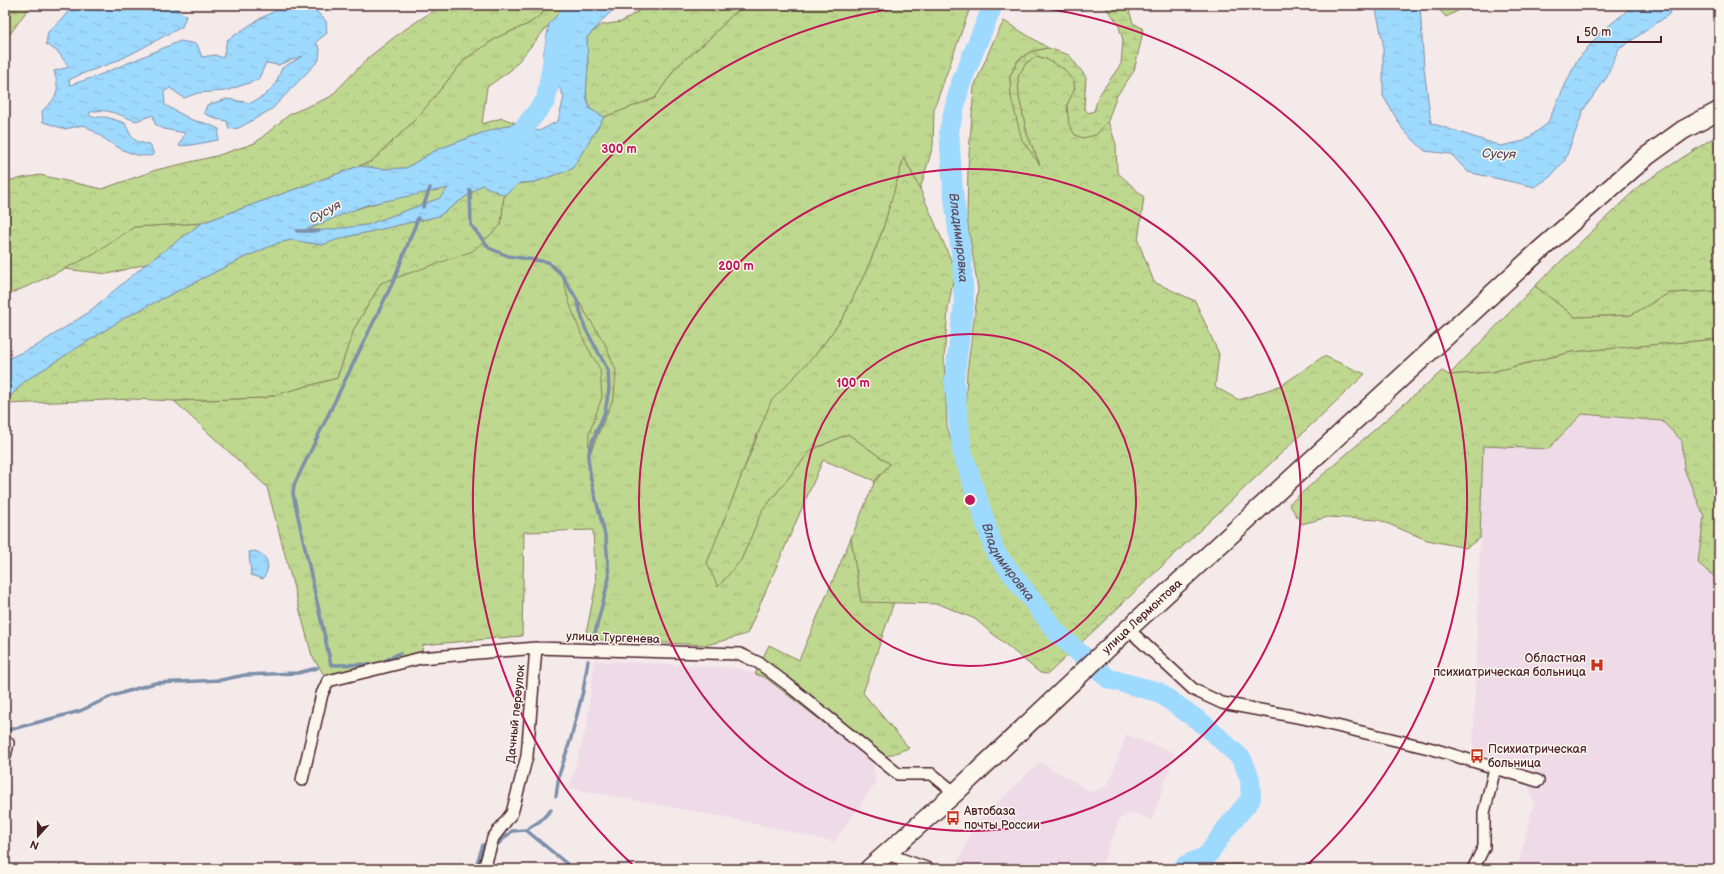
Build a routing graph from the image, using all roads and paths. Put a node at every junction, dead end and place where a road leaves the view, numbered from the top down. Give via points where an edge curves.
1 (1719, 111) edge
2 (1128, 629) junction
3 (536, 648) junction
4 (8, 743) dead end
5 (5, 756) edge
6 (1495, 768) junction
7 (302, 780) dead end
8 (1538, 781) dead end
9 (956, 793) junction
10 (887, 854) junction
11 (484, 869) edge
12 (869, 869) edge
13 (929, 869) edge
14 (1473, 869) edge

1 - 2 highway, улица Лермонтова via 1683,130 1647,156 1539,251
2 - 6 street via 1194,690 1222,703 1303,718 1433,749
2 - 9 highway, улица Лермонтова
3 - 7 street, улица Тургенева via 421,658 328,681 322,694
3 - 9 street, улица Тургенева via 740,654 759,663 787,684 898,774 932,774
3 - 11 street, Дачный переулок via 527,756 512,812 493,838
4 - 5 street
6 - 8 street
6 - 14 street via 1484,813 1484,847
9 - 10 highway, улица Лермонтова
10 - 12 highway, улица Лермонтова
10 - 13 street

